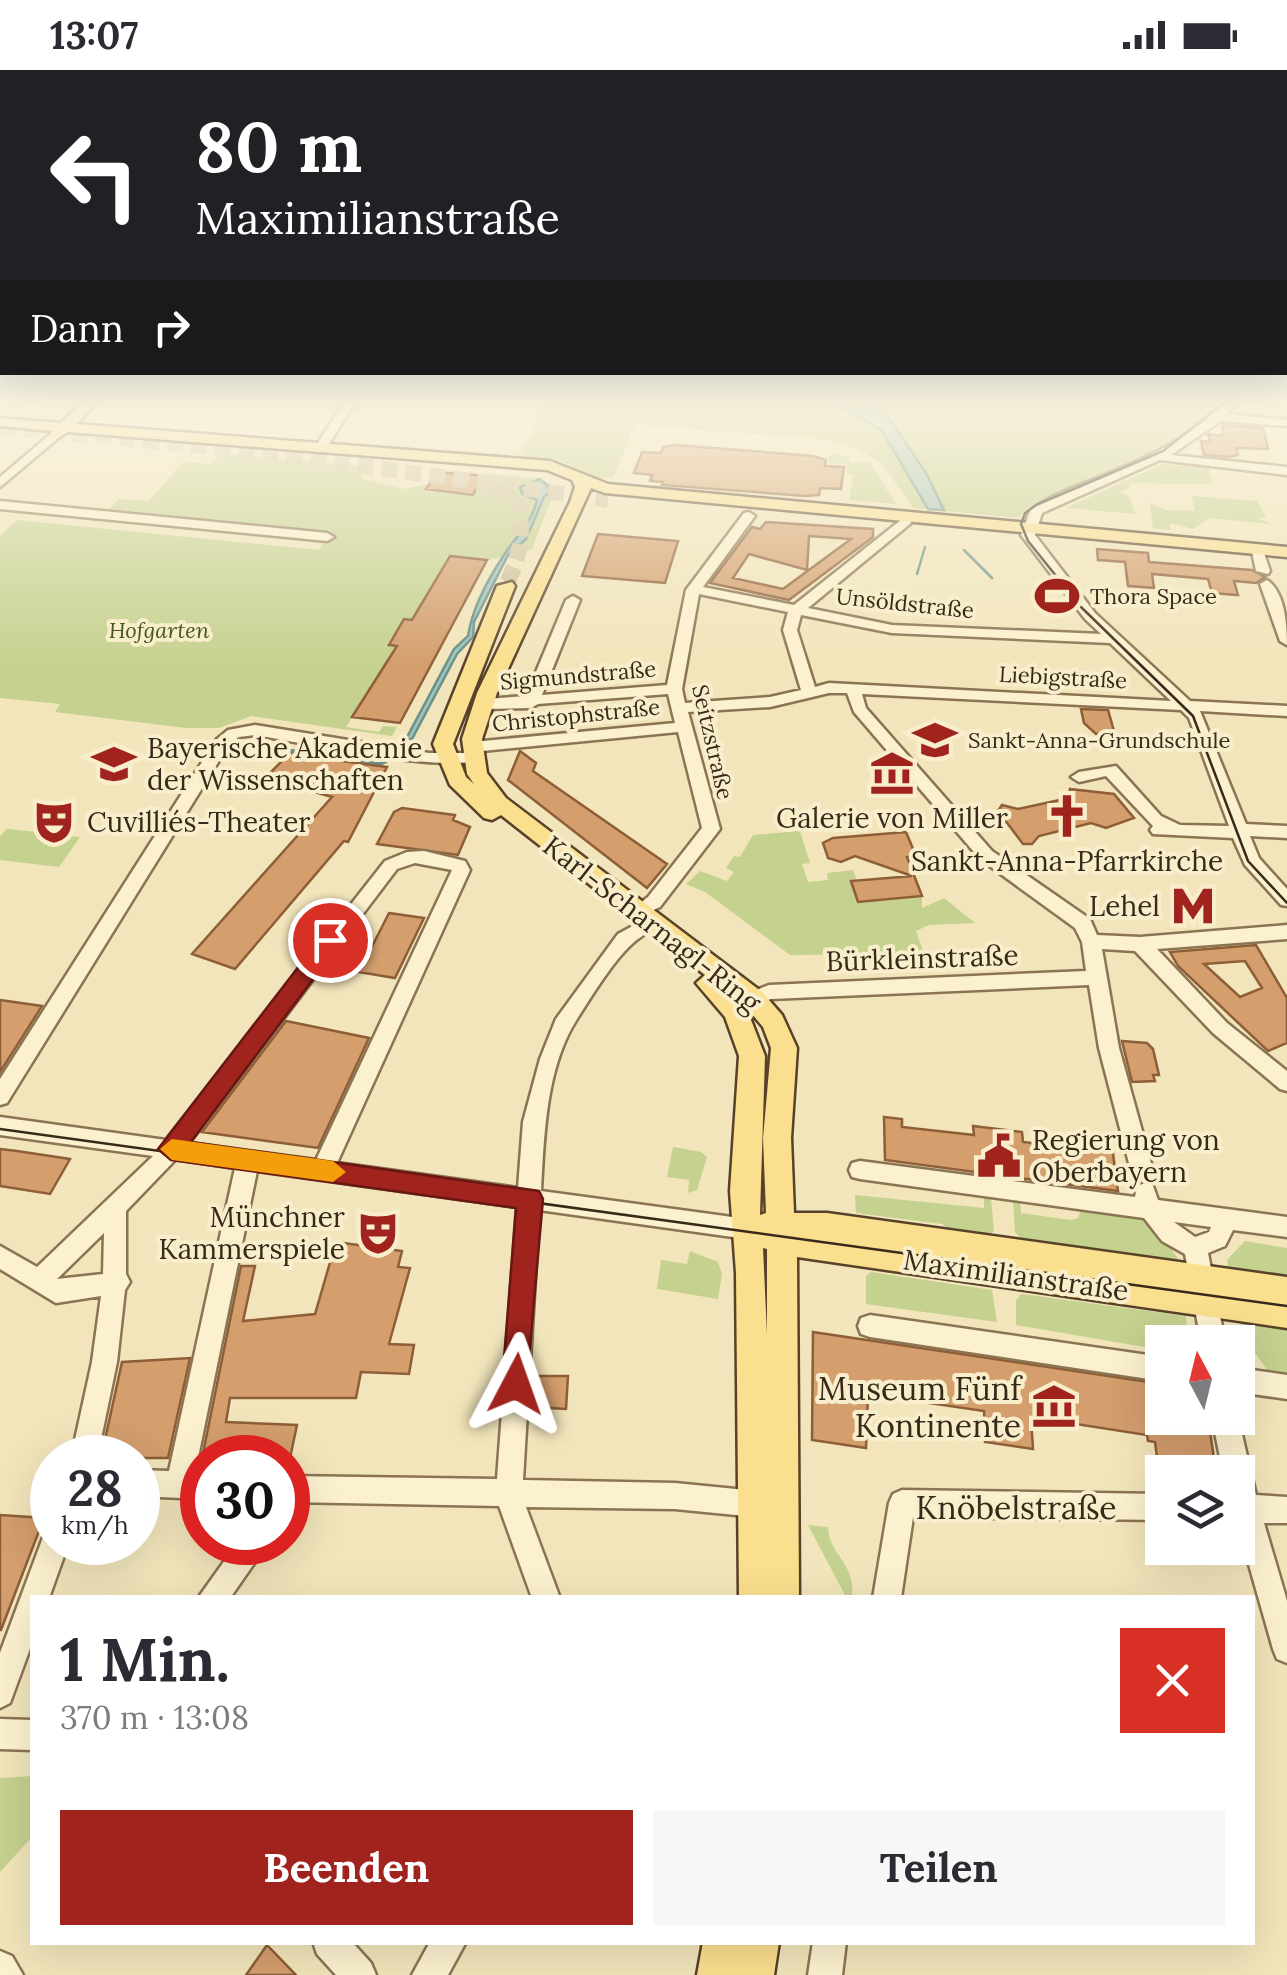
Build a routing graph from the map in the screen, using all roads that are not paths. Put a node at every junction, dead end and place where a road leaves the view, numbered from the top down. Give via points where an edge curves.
1 (577, 490) edge
2 (577, 490) edge
3 (1083, 490) edge
4 (579, 492) junction
5 (0, 505) edge
6 (749, 516) junction
7 (891, 519) junction
8 (1029, 526) junction
9 (326, 537) dead end
10 (1256, 550) junction
11 (1287, 552) edge
12 (506, 586) tunnel mouth
13 (694, 589) junction
14 (573, 600) dead end
15 (796, 611) junction
16 (1114, 639) junction
17 (1287, 641) edge
18 (846, 689) junction
19 (674, 690) junction
20 (808, 691) junction
21 (486, 699) junction
22 (530, 703) junction
23 (1188, 706) junction
24 (1287, 711) edge
25 (683, 717) junction
26 (472, 753) junction
27 (447, 760) junction
28 (1079, 777) dead end
29 (1241, 831) junction
30 (1287, 832) edge
31 (1281, 895) edge
32 (640, 920) junction
33 (1287, 932) edge
34 (1091, 942) junction
35 (1140, 944) junction
36 (1094, 978) junction
37 (753, 999) junction
38 (779, 1031) junction
39 (748, 1039) junction
40 (1287, 1082) edge
41 (0, 1096) edge
42 (0, 1126) edge
43 (171, 1149) junction
44 (248, 1160) junction
45 (1141, 1166) dead end
46 (324, 1170) junction
47 (860, 1170) dead end
48 (530, 1199) junction
49 (1148, 1201) junction
50 (115, 1206) junction
51 (1227, 1219) junction
52 (1287, 1227) edge
53 (748, 1228) junction
54 (780, 1233) junction
55 (1195, 1248) junction
56 (0, 1256) edge
57 (41, 1279) junction
58 (118, 1282) junction
59 (1203, 1290) junction
60 (1287, 1292) edge
61 (1287, 1314) edge
62 (1210, 1325) edge
63 (870, 1326) dead end
64 (1145, 1366) edge
65 (1255, 1383) edge
66 (767, 1388) junction
67 (1287, 1388) edge
68 (89, 1435) edge
69 (200, 1435) edge
70 (310, 1492) edge
71 (509, 1496) junction
72 (1255, 1503) edge
73 (756, 1504) junction
74 (1145, 1507) edge
75 (1287, 1510) edge
76 (1255, 1547) edge
77 (47, 1565) edge
78 (238, 1565) edge
79 (36, 1595) edge
80 (214, 1595) edge
81 (545, 1595) edge
82 (757, 1595) edge
83 (781, 1595) edge
84 (887, 1595) edge
85 (30, 1610) edge
86 (1287, 1649) edge
87 (0, 1692) edge
88 (0, 1734) edge
89 (30, 1734) edge
90 (332, 1945) edge
91 (448, 1945) edge
92 (723, 1945) edge
93 (758, 1945) edge
94 (830, 1945) edge
95 (0, 1968) edge
96 (6, 1975) edge
97 (359, 1975) edge
98 (429, 1975) edge
99 (718, 1975) edge
100 (753, 1975) edge
101 (825, 1975) edge

1 - 4 main road
2 - 4 main road
3 - 8 street via 1034,513
4 - 6 main road
4 - 7 main road
4 - 21 main road
5 - 9 street
6 - 7 main road
6 - 13 street, Seitzstraße
7 - 8 main road
7 - 15 street
8 - 10 main road
8 - 16 street via 1031,541
10 - 11 main road
10 - 17 street
12 - 27 main road via 445,737
13 - 15 street, Unsöldstraße
13 - 19 street, Seitzstraße
14 - 22 street
15 - 16 street, Unsöldstraße via 892,629
15 - 20 street via 790,630
16 - 23 street
18 - 20 street, Christophstraße
18 - 23 street, Liebigstraße
18 - 34 street via 979,847 1068,912
19 - 22 street, Sigmundstraße
19 - 25 street, Seitzstraße
20 - 25 street, Christophstraße
21 - 22 street, Sigmundstraße
21 - 26 main road
21 - 27 main road via 476,704
23 - 24 street, Liebigstraße
23 - 29 street via 1206,734
25 - 26 street, Christophstraße
25 - 32 street, Seitzstraße via 711,829
26 - 27 street, Christophstraße
26 - 32 main road, Karl-Scharnagl-Ring via 483,785 499,803
27 - 32 main road, Karl-Scharnagl-Ring via 478,801
27 - 41 street, Christophstraße via 255,730 234,733 218,747
28 - 29 street via 1110,770 1165,829
29 - 30 street
29 - 31 street via 1257,872
32 - 37 main road, Karl-Scharnagl-Ring
32 - 39 main road, Karl-Scharnagl-Ring via 729,1000
32 - 48 street via 556,1040 534,1122
33 - 35 street
34 - 35 street
34 - 36 street
35 - 40 street via 1220,1028
36 - 37 street, Bürkleinstraße via 781,991
36 - 45 street
37 - 38 main road, Karl-Scharnagl-Ring
38 - 39 main road
38 - 54 main road, Karl-Scharnagl-Ring
39 - 53 main road, Karl-Scharnagl-Ring
42 - 43 street, Maximilianstraße
43 - 44 street, Maximilianstraße
43 - 46 street via 392,865 402,856 459,865
43 - 50 street
44 - 46 street, Maximilianstraße
44 - 69 street
46 - 48 street, Maximilianstraße
47 - 49 street
48 - 53 street, Maximilianstraße
48 - 71 street
49 - 51 street
49 - 55 street via 1172,1235
50 - 57 street
50 - 58 street
51 - 52 street
51 - 55 street via 1217,1239
53 - 54 main road, Maximilianstraße
53 - 66 main road, Karl-Scharnagl-Ring
54 - 59 main road, Maximilianstraße
54 - 66 main road, Karl-Scharnagl-Ring
55 - 59 street
56 - 57 street
57 - 58 street via 56,1292
58 - 68 street
59 - 60 main road, Maximilianstraße
59 - 61 main road, Maximilianstraße
59 - 62 street
63 - 64 street
65 - 67 street
66 - 73 main road
66 - 83 main road
70 - 71 street
71 - 73 street via 675,1496
71 - 81 street
72 - 75 street
73 - 82 main road
74 - 84 street, Knöbelstraße via 902,1502
76 - 86 street
77 - 79 street
78 - 80 street
85 - 87 street
88 - 89 street
90 - 97 street
91 - 98 street
92 - 99 main road
93 - 100 main road
94 - 101 street
95 - 96 street

